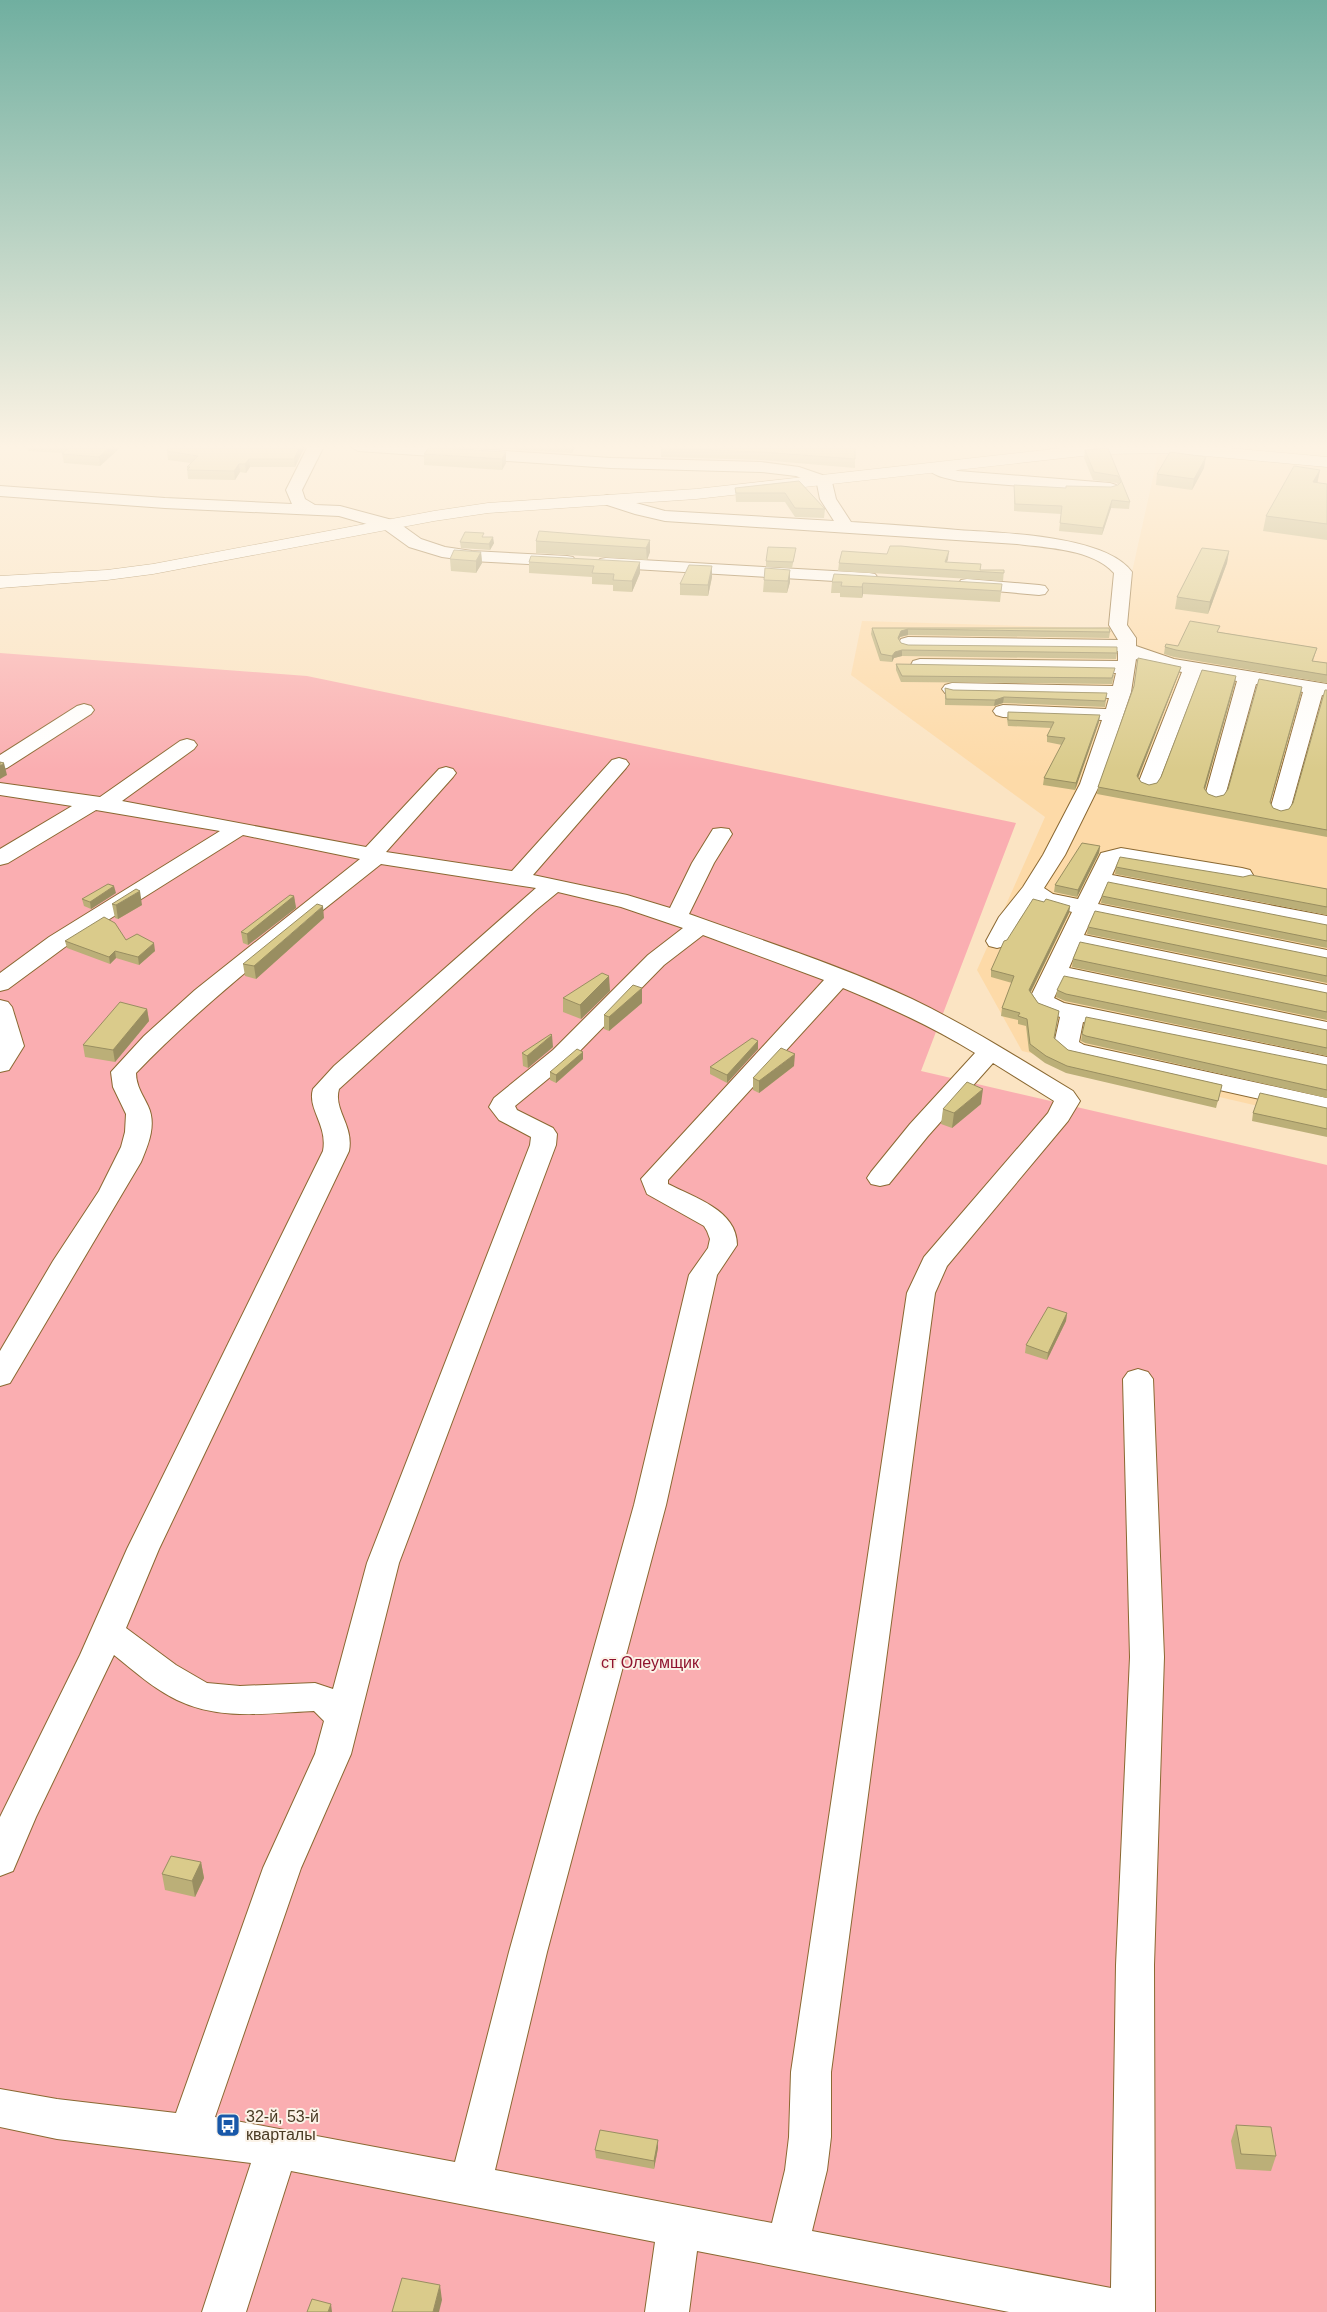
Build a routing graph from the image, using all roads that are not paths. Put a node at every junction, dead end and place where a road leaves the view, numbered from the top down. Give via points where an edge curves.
1 (234, 554) edge
2 (452, 554) edge
3 (1089, 554) edge
4 (889, 580) edge
5 (0, 582) edge
6 (948, 583) edge
7 (1039, 590) dead end
8 (908, 643) edge
9 (1127, 654) junction
10 (902, 664) edge
11 (1193, 668) junction
12 (1248, 677) junction
13 (952, 689) edge
14 (1321, 689) edge
15 (1121, 692) junction
16 (84, 710) dead end
17 (1003, 711) dead end
18 (1113, 715) junction
19 (187, 745) dead end
20 (0, 764) edge
21 (619, 764) dead end
22 (446, 773) dead end
23 (1148, 784) edge
24 (0, 789) edge
25 (1215, 796) edge
26 (99, 803) junction
27 (1280, 810) edge
28 (238, 828) junction
29 (721, 834) dead end
30 (374, 855) junction
31 (0, 858) edge
32 (1242, 875) edge
33 (517, 879) junction
34 (1099, 879) junction
35 (554, 885) junction
36 (1032, 890) junction
37 (1086, 908) junction
38 (687, 922) junction
39 (1327, 923) edge
40 (1072, 939) junction
41 (997, 941) dead end
42 (1327, 957) edge
43 (1055, 972) junction
44 (839, 978) junction
45 (0, 984) edge
46 (1327, 992) edge
47 (0, 1007) edge
48 (1073, 1012) junction
49 (1327, 1029) edge
50 (990, 1051) junction
51 (1327, 1064) edge
52 (0, 1065) edge
53 (1327, 1106) edge
54 (880, 1178) dead end
55 (0, 1376) edge
56 (1138, 1378) dead end
57 (107, 1632) junction
58 (343, 1718) junction
59 (0, 1860) edge
60 (0, 2108) edge
61 (188, 2134) junction
62 (277, 2148) junction
63 (470, 2185) junction
64 (679, 2226) junction
65 (787, 2247) junction
66 (224, 2312) edge
67 (667, 2312) edge
68 (1120, 2312) edge
69 (1133, 2312) edge

1 - 5 main road via 107,575
2 - 4 street
3 - 9 street via 1123,572 1118,625 1127,638
6 - 7 street
8 - 9 street
9 - 10 street
9 - 11 street
9 - 15 street
11 - 12 street
11 - 23 street
12 - 14 street
12 - 25 street
13 - 15 street
14 - 27 street
15 - 18 street
16 - 20 street
17 - 18 street via 1048,720
18 - 36 street via 1090,784
19 - 26 street
21 - 33 street
22 - 30 street
24 - 26 lane
26 - 28 lane
26 - 31 street
28 - 30 lane
28 - 45 street via 57,942
29 - 38 street via 703,863
30 - 33 lane
30 - 55 street via 203,996 152,1041 124,1072 126,1087 140,1119 129,1161
32 - 34 street via 1121,854 1109,858
33 - 35 lane
34 - 37 street
34 - 39 street
35 - 38 lane via 627,902
35 - 57 street via 326,1089 324,1094 340,1142
36 - 37 street via 1046,899
36 - 41 street via 1010,917
37 - 40 street
37 - 42 street
38 - 44 lane
38 - 58 street via 656,960 562,1055 503,1103 508,1115 533,1127 545,1138 383,1564
40 - 43 street
40 - 46 street
43 - 48 street via 1043,1001 1051,1007
43 - 49 street
44 - 50 lane via 922,1012
44 - 63 street via 654,1179 656,1188 715,1220 723,1245 719,1257 703,1275 650,1505 531,1942
47 - 52 street via 12,1042
48 - 51 street
48 - 53 street via 1066,1044 1076,1051
50 - 54 street
50 - 65 street via 1053,1088 1067,1101 1059,1116 934,1263 921,1293 811,2072 806,2170
56 - 69 street via 1147,1657 1135,1965
57 - 58 street via 171,1679 202,1696 315,1697 326,1701
57 - 59 street
58 - 61 street via 333,1754 282,1868
60 - 61 street via 57,2119
61 - 62 street
62 - 63 street
62 - 66 street
63 - 64 street
64 - 65 street
64 - 67 street
65 - 68 street

